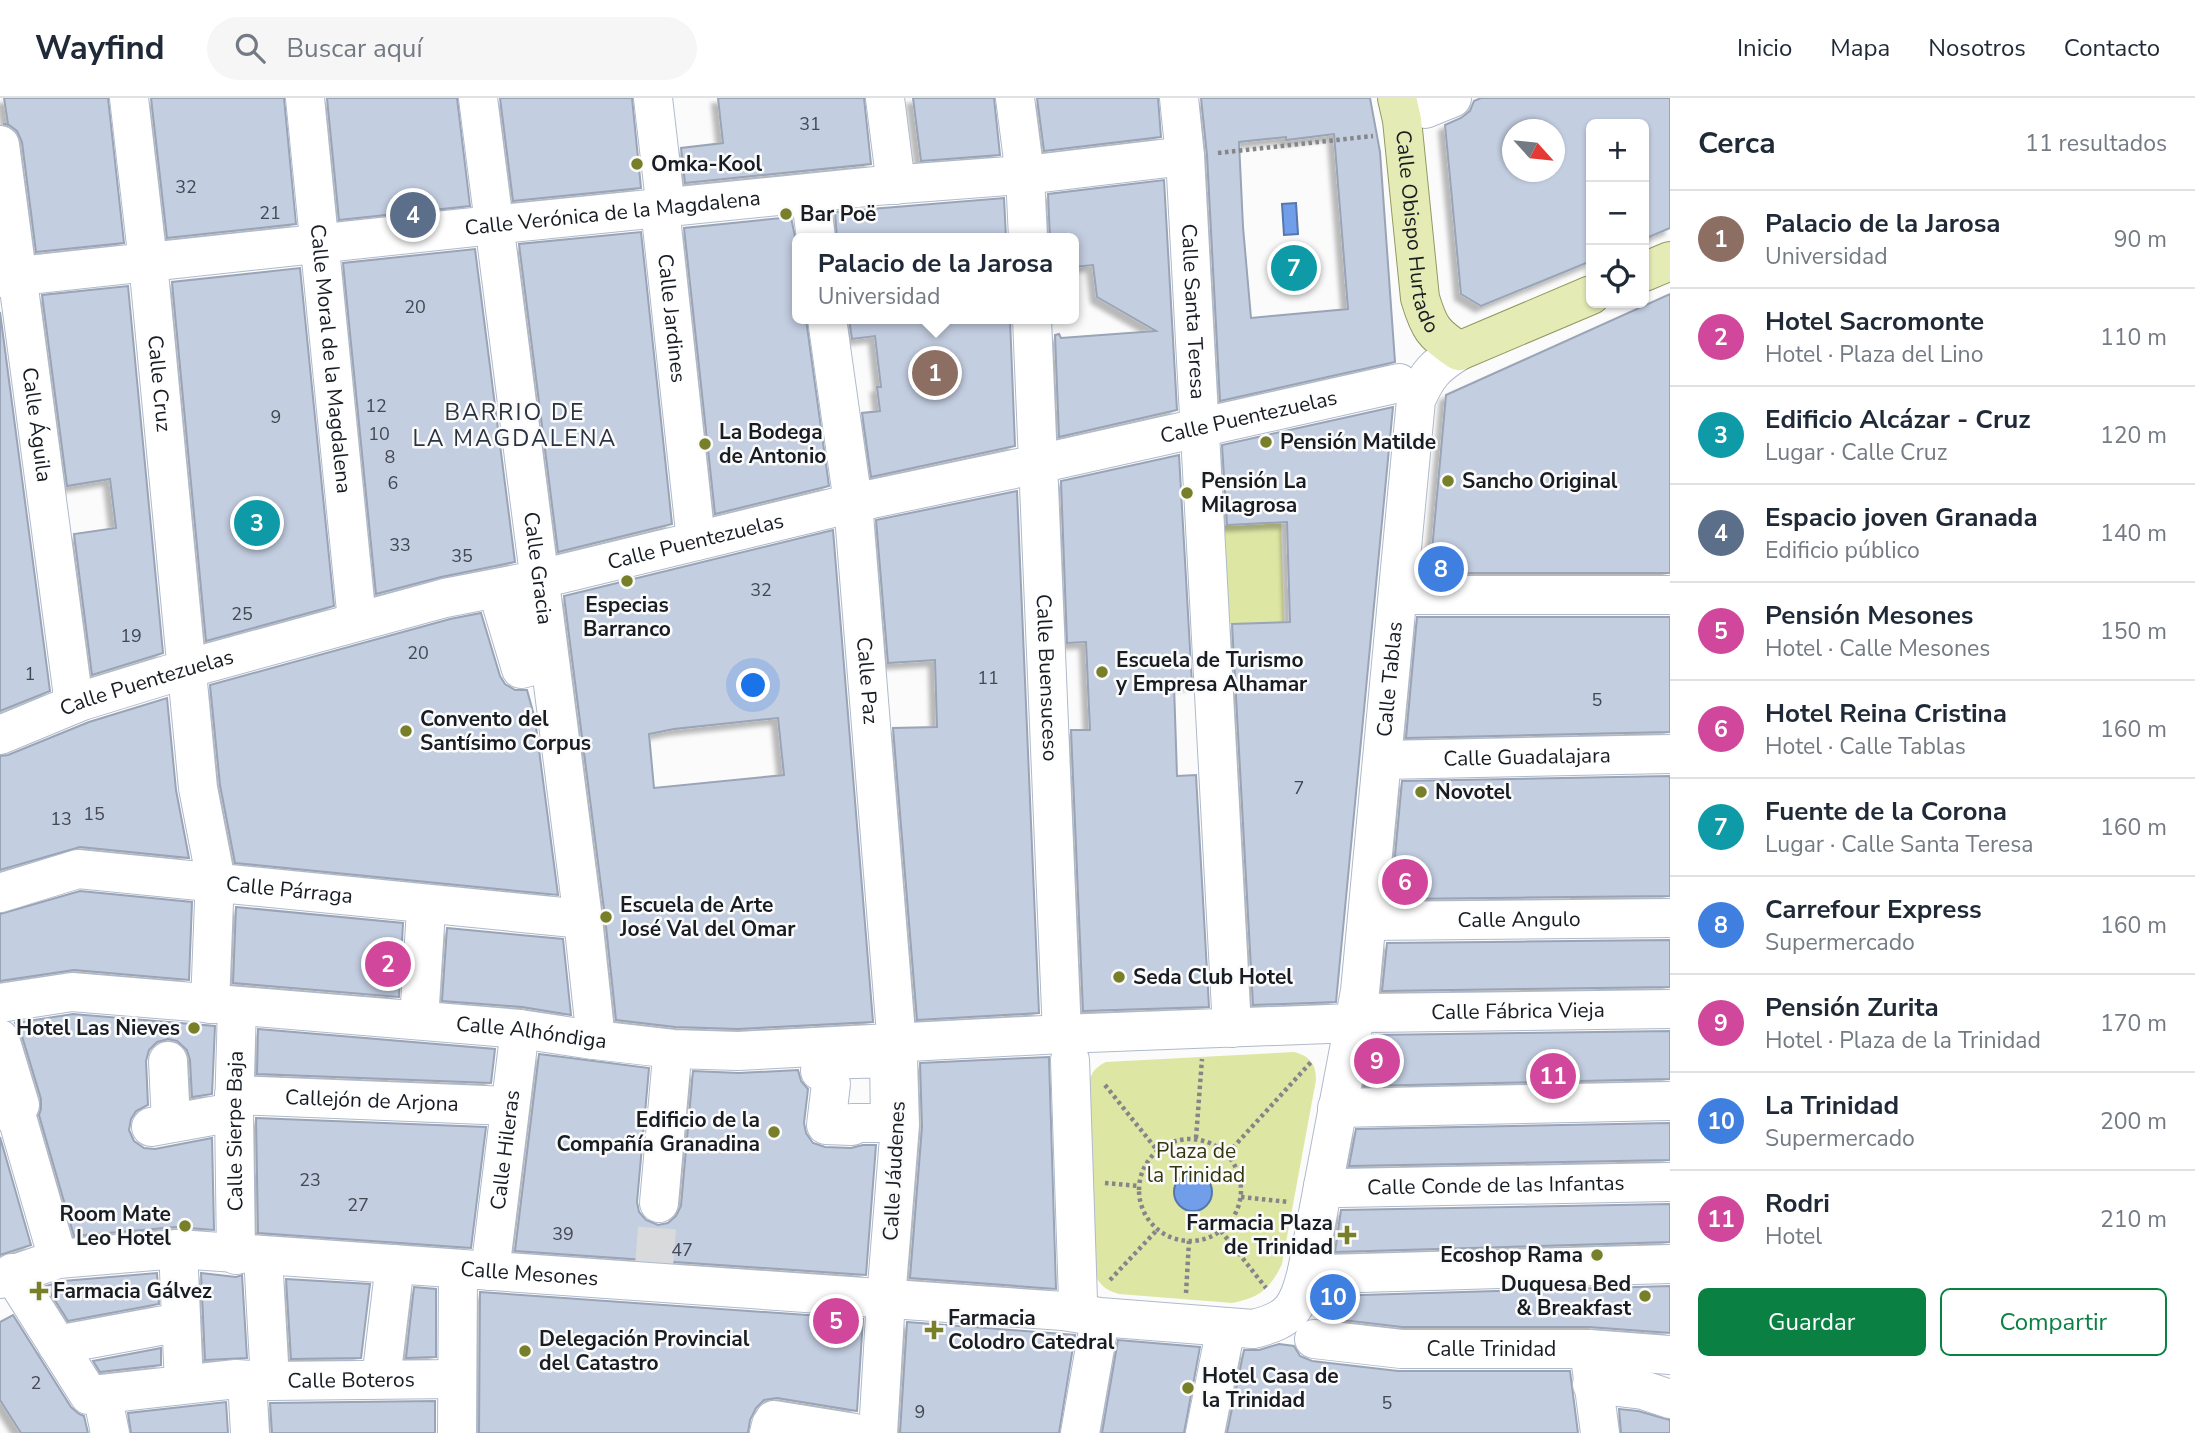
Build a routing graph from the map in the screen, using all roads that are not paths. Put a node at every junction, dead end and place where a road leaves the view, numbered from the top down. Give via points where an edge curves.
1 (129, 98) edge
2 (305, 98) edge
3 (478, 98) edge
4 (653, 98) edge
5 (886, 98) edge
6 (1015, 98) edge
7 (1179, 98) edge
8 (1425, 102) edge
9 (0, 145) edge
10 (1185, 156) junction
11 (1025, 175) junction
12 (896, 185) junction
13 (810, 193) junction
14 (663, 209) junction
15 (493, 225) junction
16 (815, 233) edge
17 (1028, 233) edge
18 (321, 243) junction
19 (1670, 261) edge
20 (148, 262) junction
21 (1649, 270) edge
22 (9, 277) edge
23 (1586, 297) edge
24 (828, 324) edge
25 (1032, 324) edge
26 (1459, 351) junction
27 (1399, 383) dead end
28 (1201, 427) junction
29 (1038, 464) junction
30 (853, 503) junction
31 (696, 541) junction
32 (539, 579) junction
33 (1398, 595) junction
34 (1670, 596) edge
35 (358, 621) junction
36 (186, 668) junction
37 (74, 704) junction
38 (0, 735) edge
39 (1670, 754) edge
40 (1382, 760) junction
41 (215, 883) junction
42 (0, 893) edge
43 (426, 910) dead end
44 (1670, 918) edge
45 (583, 919) junction
46 (1367, 921) junction
47 (0, 1003) edge
48 (223, 1005) junction
49 (1670, 1009) edge
50 (1361, 1018) junction
51 (419, 1020) junction
52 (1232, 1028) junction
53 (520, 1029) junction
54 (0, 1038) edge
55 (594, 1040) junction
56 (896, 1043) junction
57 (1078, 1058) junction
58 (168, 1061) dead end
59 (671, 1068) dead end
60 (1670, 1101) edge
61 (234, 1104) junction
62 (510, 1106) junction
63 (1337, 1108) junction
64 (7, 1109) edge
65 (1670, 1182) edge
66 (1311, 1195) junction
67 (659, 1203) tunnel mouth
68 (178, 1249) junction
69 (250, 1255) junction
70 (58, 1259) junction
71 (395, 1264) junction
72 (1670, 1264) edge
73 (474, 1270) junction
74 (1307, 1271) junction
75 (6, 1276) edge
76 (886, 1299) junction
77 (1085, 1306) junction
78 (181, 1322) junction
79 (1226, 1327) junction
80 (1314, 1339) dead end
81 (57, 1345) junction
82 (1670, 1355) edge
83 (1590, 1366) junction
84 (381, 1379) junction
85 (457, 1379) junction
86 (258, 1380) junction
87 (184, 1384) junction
88 (102, 1394) junction
89 (1670, 1399) edge
90 (110, 1433) edge
91 (250, 1433) edge
92 (457, 1433) edge
93 (769, 1433) edge
94 (855, 1433) edge
95 (878, 1433) edge
96 (1080, 1433) edge
97 (1205, 1433) edge
98 (1600, 1433) edge

1 - 20 street, Calle Cruz
2 - 18 street, Calle Moral de la Magdalena
3 - 15 street, Calle Gracia
4 - 14 street, Calle Jardines
5 - 12 street
6 - 11 street
7 - 10 street, Calle Santa Teresa
8 - 26 main road, Calle Obispo Hurtado via 1402,120 1420,299 1428,324
9 - 22 street, Calle Águila
10 - 11 street, Calle Verónica de la Magdalena
10 - 28 street, Calle Santa Teresa
11 - 12 street, Calle Verónica de la Magdalena
11 - 17 street
12 - 13 street, Calle Verónica de la Magdalena
13 - 14 street, Calle Verónica de la Magdalena
13 - 16 street
14 - 15 street, Calle Verónica de la Magdalena
14 - 31 street, Calle Jardines
15 - 18 street, Calle Verónica de la Magdalena
15 - 32 street, Calle Gracia
18 - 20 street, Calle Verónica de la Magdalena
18 - 35 street, Calle Moral de la Magdalena
19 - 21 main road
20 - 22 street, Calle Verónica de la Magdalena
20 - 36 street, Calle Cruz
22 - 37 street, Calle Águila
23 - 26 main road
24 - 30 street, Calle Paz
25 - 29 street, Calle Buensuceso
26 - 33 street, Calle Tablas via 1437,364 1416,400
27 - 28 street, Calle Puentezuelas
28 - 29 street, Calle Puentezuelas
28 - 52 street, Calle Santa Teresa
29 - 30 street, Calle Puentezuelas
29 - 57 street, Calle Buensuceso
30 - 31 street, Calle Puentezuelas
30 - 56 street, Calle Paz
31 - 32 street, Calle Puentezuelas
32 - 35 street, Calle Puentezuelas
32 - 45 street, Calle Gracia
33 - 34 street
33 - 40 street, Calle Tablas
35 - 36 street, Calle Puentezuelas
36 - 37 street, Calle Puentezuelas
36 - 41 street, Calle Cruz via 198,788
37 - 38 street, Calle Puentezuelas
39 - 40 street, Calle Guadalajara
40 - 46 street, Calle Tablas
41 - 42 street, Calle Párraga via 78,869
41 - 45 street, Calle Párraga
41 - 48 street, Calle Sierpe Baja
43 - 51 street
44 - 46 street, Calle Angulo
45 - 55 street, Calle Gracia
46 - 50 street, Calle Tablas
47 - 48 street, Calle Alhóndiga via 72,992
48 - 51 street, Calle Alhóndiga
48 - 61 street, Calle Sierpe Baja
49 - 50 street, Calle Fábrica Vieja
50 - 52 street
50 - 63 street
51 - 53 street, Calle Alhóndiga
52 - 57 street
53 - 55 street, Calle Alhóndiga
53 - 62 street, Calle Hileras
54 - 64 street via 20,1105
55 - 56 street, Calle Alhóndiga via 738,1051
56 - 57 street, Calle Alhóndiga
56 - 76 street, Calle Jáudenes via 900,1125
57 - 77 street
58 - 61 street, Callejón de Arjona via 161,1125
59 - 67 street
60 - 63 street
61 - 62 street, Callejón de Arjona
61 - 69 street, Calle Sierpe Baja
62 - 73 street, Calle Hileras
63 - 66 street
64 - 70 street
65 - 66 street, Calle Conde de las Infantas via 1340,1188
66 - 74 street
68 - 69 street, Calle Mesones
68 - 70 street, Calle Mesones
68 - 78 street
69 - 71 street, Calle Mesones
69 - 86 street, Calle Sierpe Baja
70 - 75 street, Calle Mesones
71 - 73 street, Calle Mesones
71 - 84 street
72 - 74 street
73 - 76 street, Calle Mesones via 653,1274
73 - 85 street, Calle Hileras
74 - 79 street via 1302,1294 1288,1316 1253,1329
75 - 81 street
76 - 77 street, Calle Mesones
76 - 95 street, Calle Jáudenes
77 - 79 street via 1100,1317
77 - 96 street
78 - 81 street
78 - 87 street
79 - 97 street
80 - 83 street, Calle Trinidad
81 - 88 street via 89,1395
82 - 83 street, Calle Trinidad
83 - 89 street
83 - 98 street
84 - 85 street, Calle Boteros
84 - 86 street, Calle Boteros
85 - 92 street, Calle Hileras
86 - 87 street, Calle Boteros
86 - 91 street, Calle Sierpe Baja
87 - 88 street, Calle Boteros
88 - 90 street
93 - 94 street via 775,1420

